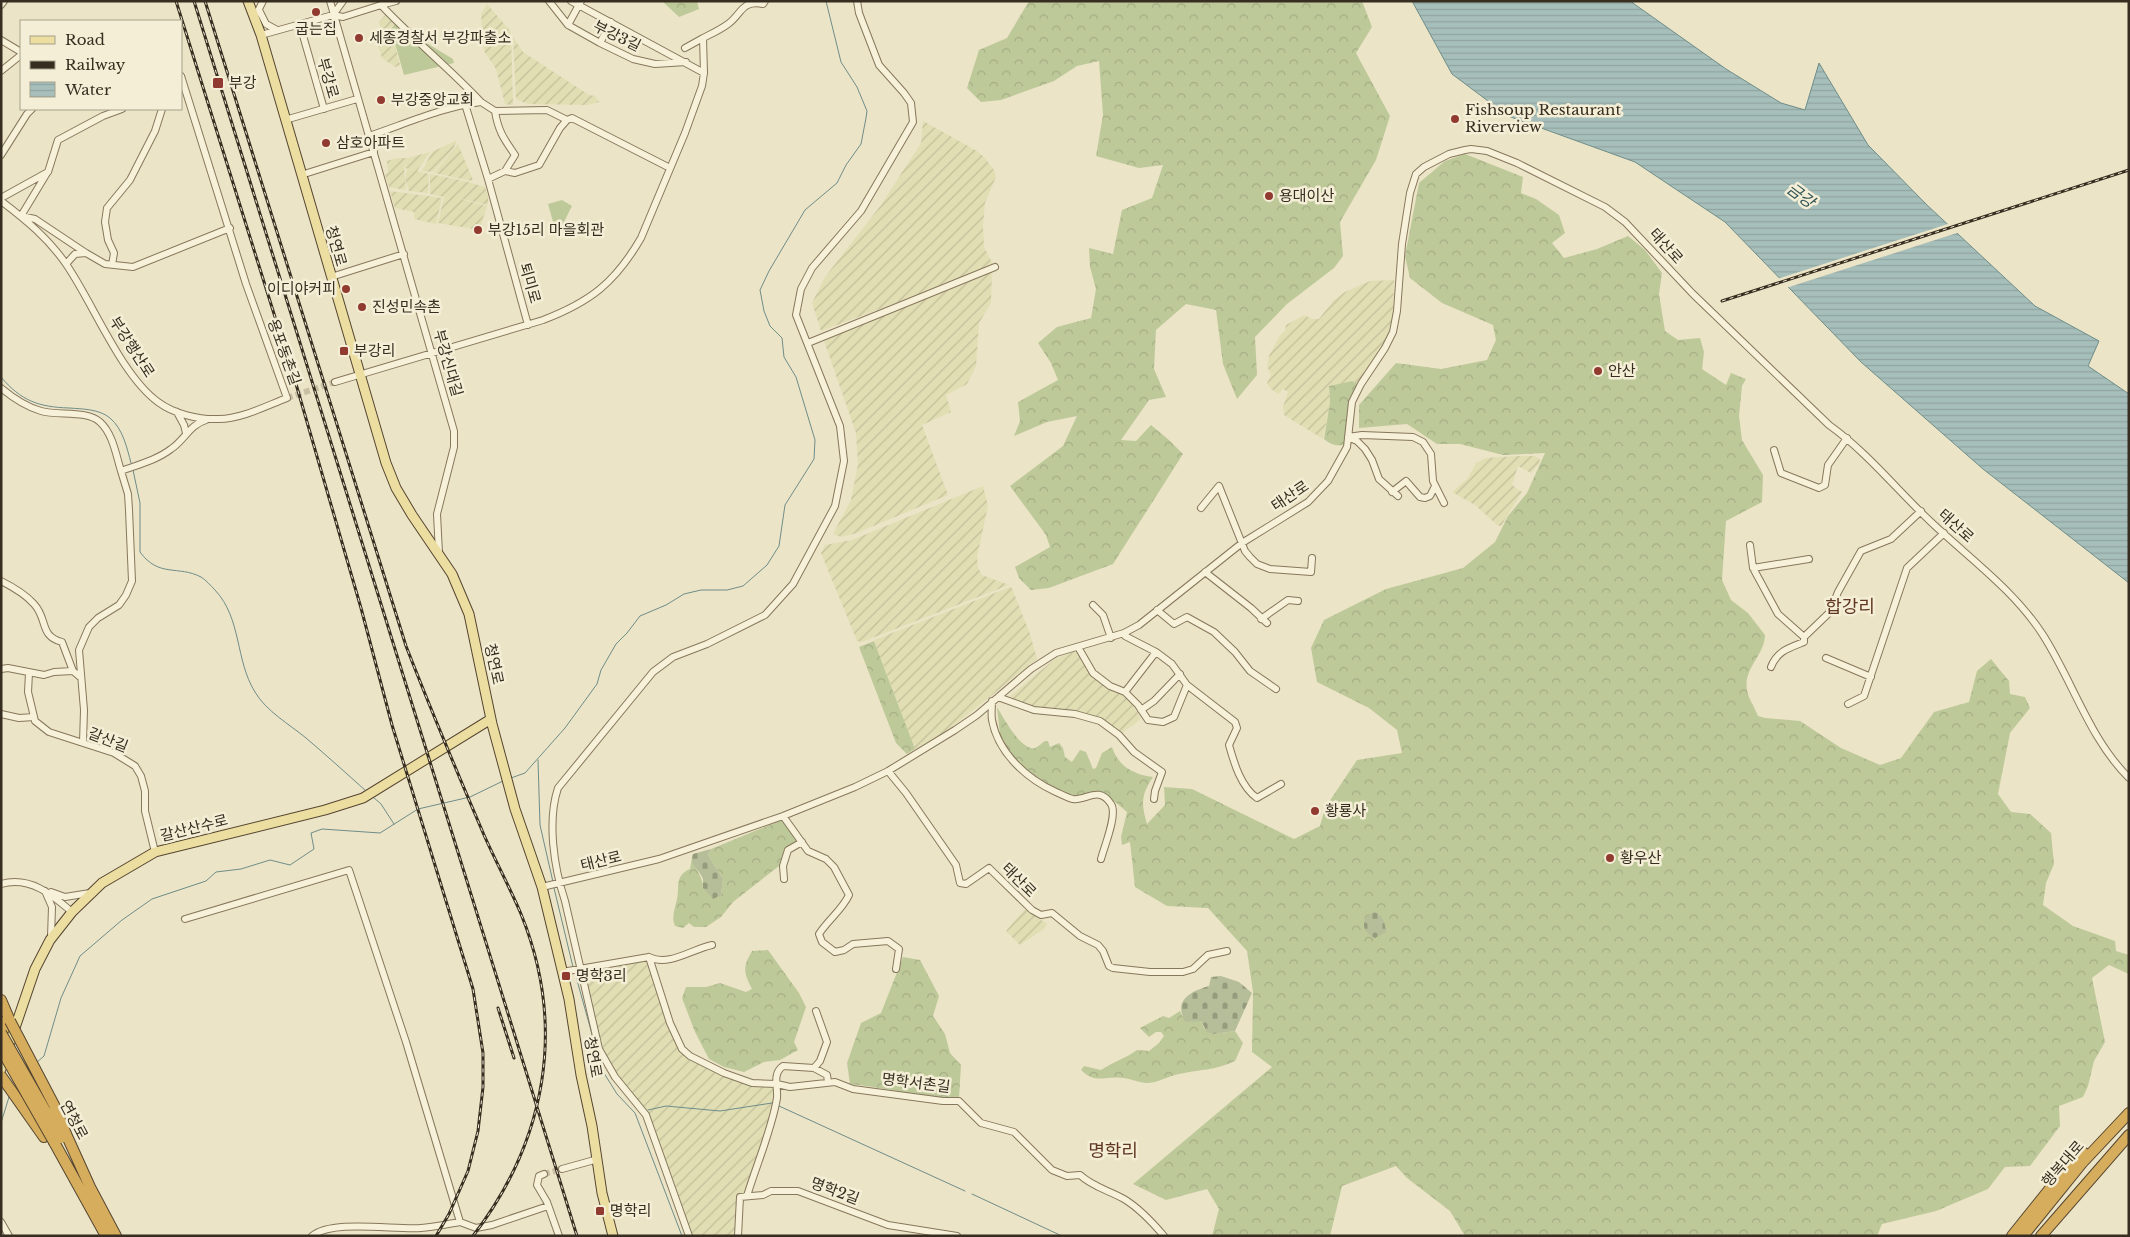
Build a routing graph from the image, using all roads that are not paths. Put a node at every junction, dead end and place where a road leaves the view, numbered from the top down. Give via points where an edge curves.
1 (4, 1) edge
2 (248, 1) edge
3 (264, 1) edge
4 (330, 1) edge
5 (342, 1) edge
6 (396, 1) edge
7 (549, 1) edge
8 (571, 1) edge
9 (765, 1) edge
10 (857, 1) edge
11 (580, 3) edge
12 (1, 5) edge
13 (381, 5) junction
14 (259, 10) junction
15 (333, 15) junction
16 (254, 19) junction
17 (611, 22) junction
18 (568, 24) junction
19 (300, 25) junction
20 (278, 30) junction
21 (261, 35) junction
22 (703, 38) junction
23 (1, 40) edge
24 (600, 43) junction
25 (686, 48) dead end
26 (20, 53) edge
27 (20, 55) edge
28 (686, 62) junction
29 (1, 71) edge
30 (704, 73) junction
31 (183, 83) edge
32 (357, 99) junction
33 (481, 102) junction
34 (466, 104) junction
35 (324, 108) junction
36 (31, 110) edge
37 (120, 110) edge
38 (162, 110) edge
39 (495, 111) junction
40 (285, 120) junction
41 (567, 120) junction
42 (369, 136) junction
43 (374, 152) junction
44 (1, 155) edge
45 (670, 168) junction
46 (504, 171) junction
47 (48, 172) junction
48 (301, 175) junction
49 (488, 180) junction
50 (1, 200) edge
51 (21, 216) junction
52 (230, 228) junction
53 (86, 252) junction
54 (404, 254) junction
55 (66, 264) junction
56 (112, 265) junction
57 (995, 267) dead end
58 (331, 277) junction
59 (528, 325) junction
60 (808, 343) junction
61 (432, 352) junction
62 (360, 373) junction
63 (335, 382) tunnel mouth
64 (1, 388) edge
65 (287, 398) joint
66 (177, 412) junction
67 (208, 419) junction
68 (186, 433) junction
69 (1348, 437) junction
70 (1847, 438) junction
71 (1774, 450) dead end
72 (122, 471) junction
73 (1435, 486) junction
74 (1444, 503) dead end
75 (1201, 508) dead end
76 (1921, 511) junction
77 (1944, 533) junction
78 (1242, 543) junction
79 (1750, 545) dead end
80 (439, 554) junction
81 (1312, 558) dead end
82 (1809, 559) dead end
83 (1753, 568) junction
84 (1205, 572) junction
85 (1, 581) edge
86 (1298, 601) dead end
87 (1094, 605) dead end
88 (1157, 610) junction
89 (1261, 619) junction
90 (1267, 623) dead end
91 (1124, 633) junction
92 (1804, 637) junction
93 (1111, 638) junction
94 (1078, 647) junction
95 (1156, 652) junction
96 (1826, 658) dead end
97 (1771, 667) dead end
98 (1, 668) edge
99 (73, 671) junction
100 (29, 673) junction
101 (1180, 674) junction
102 (80, 677) junction
103 (1871, 677) junction
104 (1187, 685) junction
105 (1276, 689) dead end
106 (1125, 692) junction
107 (995, 699) junction
108 (1848, 704) dead end
109 (1141, 710) junction
110 (1, 714) edge
111 (34, 717) junction
112 (492, 722) junction
113 (83, 743) junction
114 (888, 771) junction
115 (2129, 778) edge
116 (1281, 784) dead end
117 (1154, 799) dead end
118 (783, 816) junction
119 (802, 842) junction
120 (155, 852) junction
121 (1101, 859) dead end
122 (784, 879) dead end
123 (1, 884) edge
124 (559, 884) junction
125 (544, 887) junction
126 (45, 890) junction
127 (90, 893) junction
128 (72, 912) junction
129 (185, 919) dead end
130 (50, 940) junction
131 (712, 945) dead end
132 (1227, 951) dead end
133 (650, 958) junction
134 (579, 968) junction
135 (896, 969) dead end
136 (562, 972) junction
137 (1, 1000) edge
138 (816, 1011) dead end
139 (4, 1026) edge
140 (1, 1049) edge
141 (1, 1059) edge
142 (814, 1068) junction
143 (1, 1069) edge
144 (1, 1076) edge
145 (828, 1082) junction
146 (777, 1084) junction
147 (2129, 1113) edge
148 (2121, 1122) junction
149 (2129, 1135) edge
150 (55, 1140) junction
151 (598, 1159) junction
152 (562, 1169) tunnel mouth
153 (544, 1174) dead end
154 (747, 1196) junction
155 (548, 1206) junction
156 (1, 1222) edge
157 (460, 1222) junction
158 (10, 1236) edge
159 (105, 1236) edge
160 (116, 1236) edge
161 (312, 1236) edge
162 (559, 1236) edge
163 (613, 1236) edge
164 (689, 1236) edge
165 (738, 1236) edge
166 (957, 1236) edge
167 (1164, 1236) edge
168 (2012, 1236) edge
169 (2023, 1236) edge
170 (2041, 1236) edge
171 (2049, 1236) edge

1 - 12 street
2 - 16 main road, 청연로
3 - 14 street
4 - 15 street, 부강신대길
5 - 15 street
6 - 13 street
7 - 18 street, 부강3길
8 - 11 street, 부강3길
9 - 22 street via 744,6 726,26
10 - 60 street via 879,64 911,103 913,122 862,211 812,268 801,289 796,315
11 - 17 street, 부강3길
11 - 18 street, 부강3길
13 - 15 street via 343,18
13 - 33 street
14 - 16 street
14 - 20 street via 266,24
15 - 19 street
15 - 32 street, 부강신대길
16 - 21 main road, 청연로
17 - 24 street
17 - 28 street, 부강3길
18 - 24 street, 부강3길
19 - 20 street
19 - 35 street, 부강로
20 - 21 street
21 - 40 main road, 청연로
22 - 25 street
22 - 30 street
23 - 26 street
24 - 28 street, 부강3길 via 640,61 655,64
27 - 29 street
28 - 30 street, 부강3길
30 - 45 street
31 - 52 street, 용포동촌길
32 - 35 street
32 - 42 street, 부강신대길
33 - 34 street
33 - 39 street
34 - 42 street
34 - 49 street
35 - 40 street
36 - 44 street
37 - 47 street via 58,140
38 - 56 street via 155,131 130,180 107,208 106,230 114,253
39 - 41 street via 547,110
39 - 46 street via 500,134 515,155
40 - 48 main road, 청연로
41 - 45 street via 572,118
41 - 46 street via 539,165 515,173
42 - 43 street, 부강신대길
43 - 48 street
43 - 54 street, 부강신대길
45 - 59 street via 641,238 619,271 570,310
46 - 49 street
47 - 50 street
47 - 51 street
48 - 58 main road, 청연로
49 - 59 street, 퇴미로
50 - 51 street, 부강행산로
51 - 53 street via 36,219
51 - 55 street, 부강행산로 via 49,241
52 - 56 street via 133,267
52 - 65 street, 용포동촌길 via 246,284
53 - 55 street via 75,254
53 - 56 street
54 - 58 street
54 - 61 street, 부강신대길
55 - 66 street, 부강행산로 via 135,381 158,402
57 - 60 street
58 - 62 main road, 청연로
59 - 61 street
60 - 124 street via 840,426 844,461 835,506 792,584 765,615 673,657 653,672 558,788 552,819
61 - 62 street
61 - 80 street, 부강신대길 via 454,431 454,447 437,514
62 - 63 street
62 - 80 main road, 청연로 via 396,488
64 - 72 street via 40,411 94,418 110,436
65 - 67 street, 부강행산로 via 221,420
66 - 67 street, 부강행산로
66 - 68 street
67 - 68 street via 197,422
68 - 72 street via 181,442 167,452
69 - 70 street, 태산로 via 1352,402 1393,332 1402,244 1416,174 1450,154 1471,149 1487,151 1556,182 1605,207 1625,222 1734,334 1826,423
69 - 73 street via 1383,435 1413,437 1423,442 1431,454
69 - 73 street via 1365,449 1379,478 1395,494 1406,481 1420,497 1425,498 1430,496
69 - 78 street, 태산로 via 1347,447 1317,494
70 - 71 street via 1828,465 1824,485 1819,488 1781,473
70 - 76 street, 태산로
72 - 102 street via 130,510 132,581 119,605 98,618 83,636 78,650
73 - 74 street
75 - 78 street via 1219,486
76 - 77 street, 태산로
76 - 92 street via 1891,540 1861,551 1830,612
77 - 103 street via 1907,568
77 - 115 street, 태산로 via 1989,573 2042,635 2105,752
78 - 81 street via 1257,564 1270,569 1311,572
78 - 84 street, 태산로
79 - 83 street
80 - 112 main road, 청연로 via 452,574 469,614
82 - 83 street
83 - 92 street via 1778,614
84 - 88 street, 태산로
84 - 89 street
85 - 99 street via 34,603 43,618 46,635 62,642
86 - 89 street via 1288,600
87 - 93 street via 1103,615
88 - 91 street, 태산로
88 - 105 street via 1174,624 1187,617 1214,632 1250,671
89 - 90 street
91 - 93 street, 태산로
91 - 95 street
92 - 97 street via 1804,642 1785,649 1775,658
93 - 94 street, 태산로
94 - 106 street via 1097,678
94 - 107 street, 태산로 via 1042,661
95 - 101 street
95 - 106 street
96 - 103 street
98 - 100 street
99 - 100 street via 44,676
99 - 102 street
100 - 111 street via 28,692
101 - 104 street
101 - 109 street
102 - 113 street
103 - 108 street via 1864,696
104 - 109 street via 1174,717 1156,722 1148,720
104 - 116 street via 1235,722 1238,728 1229,745 1242,780 1253,795 1257,798
106 - 109 street
107 - 114 street, 태산로 via 955,730
107 - 117 street via 1034,710 1100,720 1134,752 1162,772
107 - 121 street via 992,720 998,735 1028,777 1074,800 1092,794 1111,804 1114,814
110 - 111 street
111 - 113 street, 갈산길 via 48,732
112 - 120 main road, 갈산산수로 via 369,795 325,810
112 - 125 main road, 청연로 via 516,809
113 - 120 street, 갈산길 via 114,753 135,766 145,791
114 - 118 street, 태산로
114 - 132 street, 태산로 via 948,852 960,883 966,884 990,868 1032,910 1041,915 1052,913 1080,936 1098,945 1104,951 1109,966 1150,972 1183,972 1193,969 1208,955
118 - 119 street
118 - 124 street, 태산로 via 659,859
119 - 122 street via 788,850 783,866
119 - 135 street via 808,851 826,859 834,868 849,895 844,907 828,920 819,934 822,942 835,952 854,944 888,941 899,949
120 - 127 main road, 갈산산수로 via 120,871
123 - 126 street via 28,882
124 - 125 street, 태산로
124 - 134 street
125 - 136 main road, 청연로
126 - 127 street via 64,897
126 - 128 street
126 - 130 street via 52,906
127 - 128 main road, 갈산산수로
128 - 130 main road, 갈산산수로
129 - 157 street via 349,870 406,1042
130 - 143 main road, 갈산산수로 via 35,969
131 - 133 street via 665,962
133 - 134 street
133 - 146 street, 명학서촌길 via 670,1023 682,1049 734,1077 752,1083
134 - 136 street
134 - 164 street via 599,1049 615,1077 646,1115
136 - 151 main road, 청연로
137 - 139 highway, 연청로
138 - 142 street via 827,1042
139 - 150 highway, 연청로, bridge
140 - 150 highway, bridge
141 - 150 highway, 연청로
142 - 145 street, 명학서촌길 via 827,1075
142 - 146 street via 783,1066 776,1075
144 - 150 highway
145 - 146 street, 명학서촌길 via 790,1087
145 - 167 street, 명학서촌길 via 853,1089 959,1101 981,1123 1014,1132 1052,1170 1067,1176 1080,1175 1090,1184 1124,1199
146 - 154 street via 777,1098
147 - 148 highway, 행복대로
148 - 168 highway via 2065,1170
148 - 169 highway, 행복대로 via 2082,1163
149 - 170 highway, 행복대로
149 - 171 highway
150 - 159 highway, 연청로
150 - 160 highway, 연청로 via 90,1187
151 - 152 street
151 - 163 main road, 청연로
153 - 155 street via 539,1176 537,1185
154 - 165 street via 740,1197
154 - 166 street, 명학2길 via 771,1191 798,1191 888,1225
155 - 157 street via 476,1228
155 - 162 street
156 - 158 street
157 - 161 street via 420,1228 367,1226 320,1230

